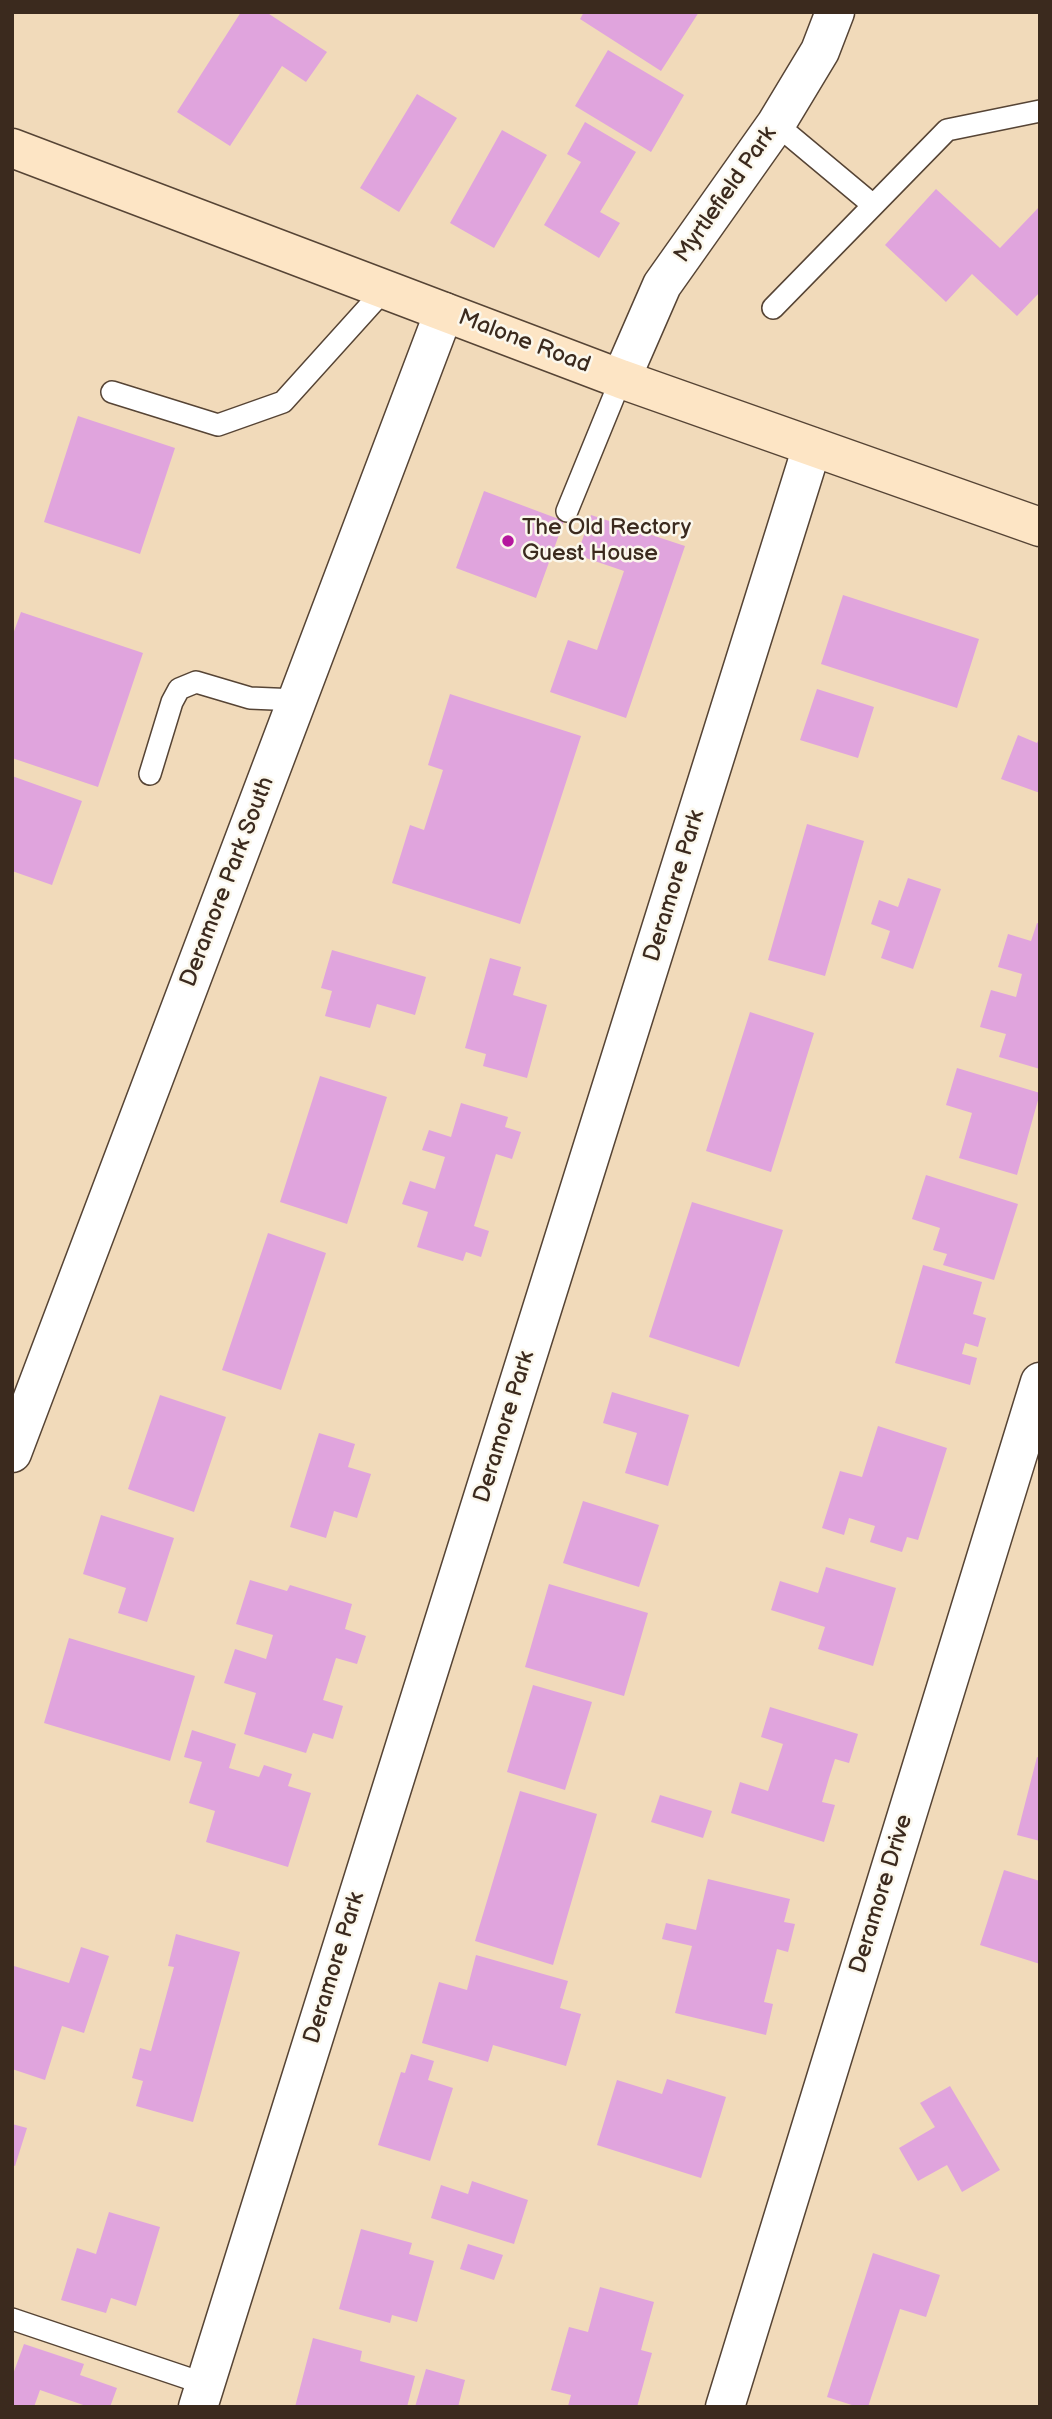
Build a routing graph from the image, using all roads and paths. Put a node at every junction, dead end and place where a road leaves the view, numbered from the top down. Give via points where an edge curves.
1 (835, 12) edge
2 (1040, 111) edge
3 (776, 124) junction
4 (12, 148) edge
5 (873, 205) junction
6 (384, 289) junction
7 (773, 308) dead end
8 (444, 312) junction
9 (621, 379) junction
10 (112, 392) dead end
11 (812, 447) junction
12 (567, 511) dead end
13 (1040, 527) edge
14 (297, 700) junction
15 (150, 774) dead end
16 (1040, 1382) edge
17 (12, 1453) edge
18 (12, 2319) edge
19 (201, 2395) edge
20 (725, 2407) edge

1 - 3 street, Myrtlefield Park via 820,51
2 - 5 lane via 947,130
3 - 5 lane
3 - 9 street, Myrtlefield Park via 662,285
4 - 6 main road, Malone Road
5 - 7 lane
6 - 8 main road, Malone Road
6 - 10 lane via 283,402 218,425
8 - 9 main road, Malone Road
8 - 14 street, Deramore Park South
9 - 11 main road, Malone Road
9 - 12 lane
11 - 13 main road, Malone Road
11 - 19 street, Deramore Park
14 - 15 lane via 250,698 196,682 179,689
14 - 17 street, Deramore Park South
16 - 20 street, Deramore Drive
18 - 19 lane

